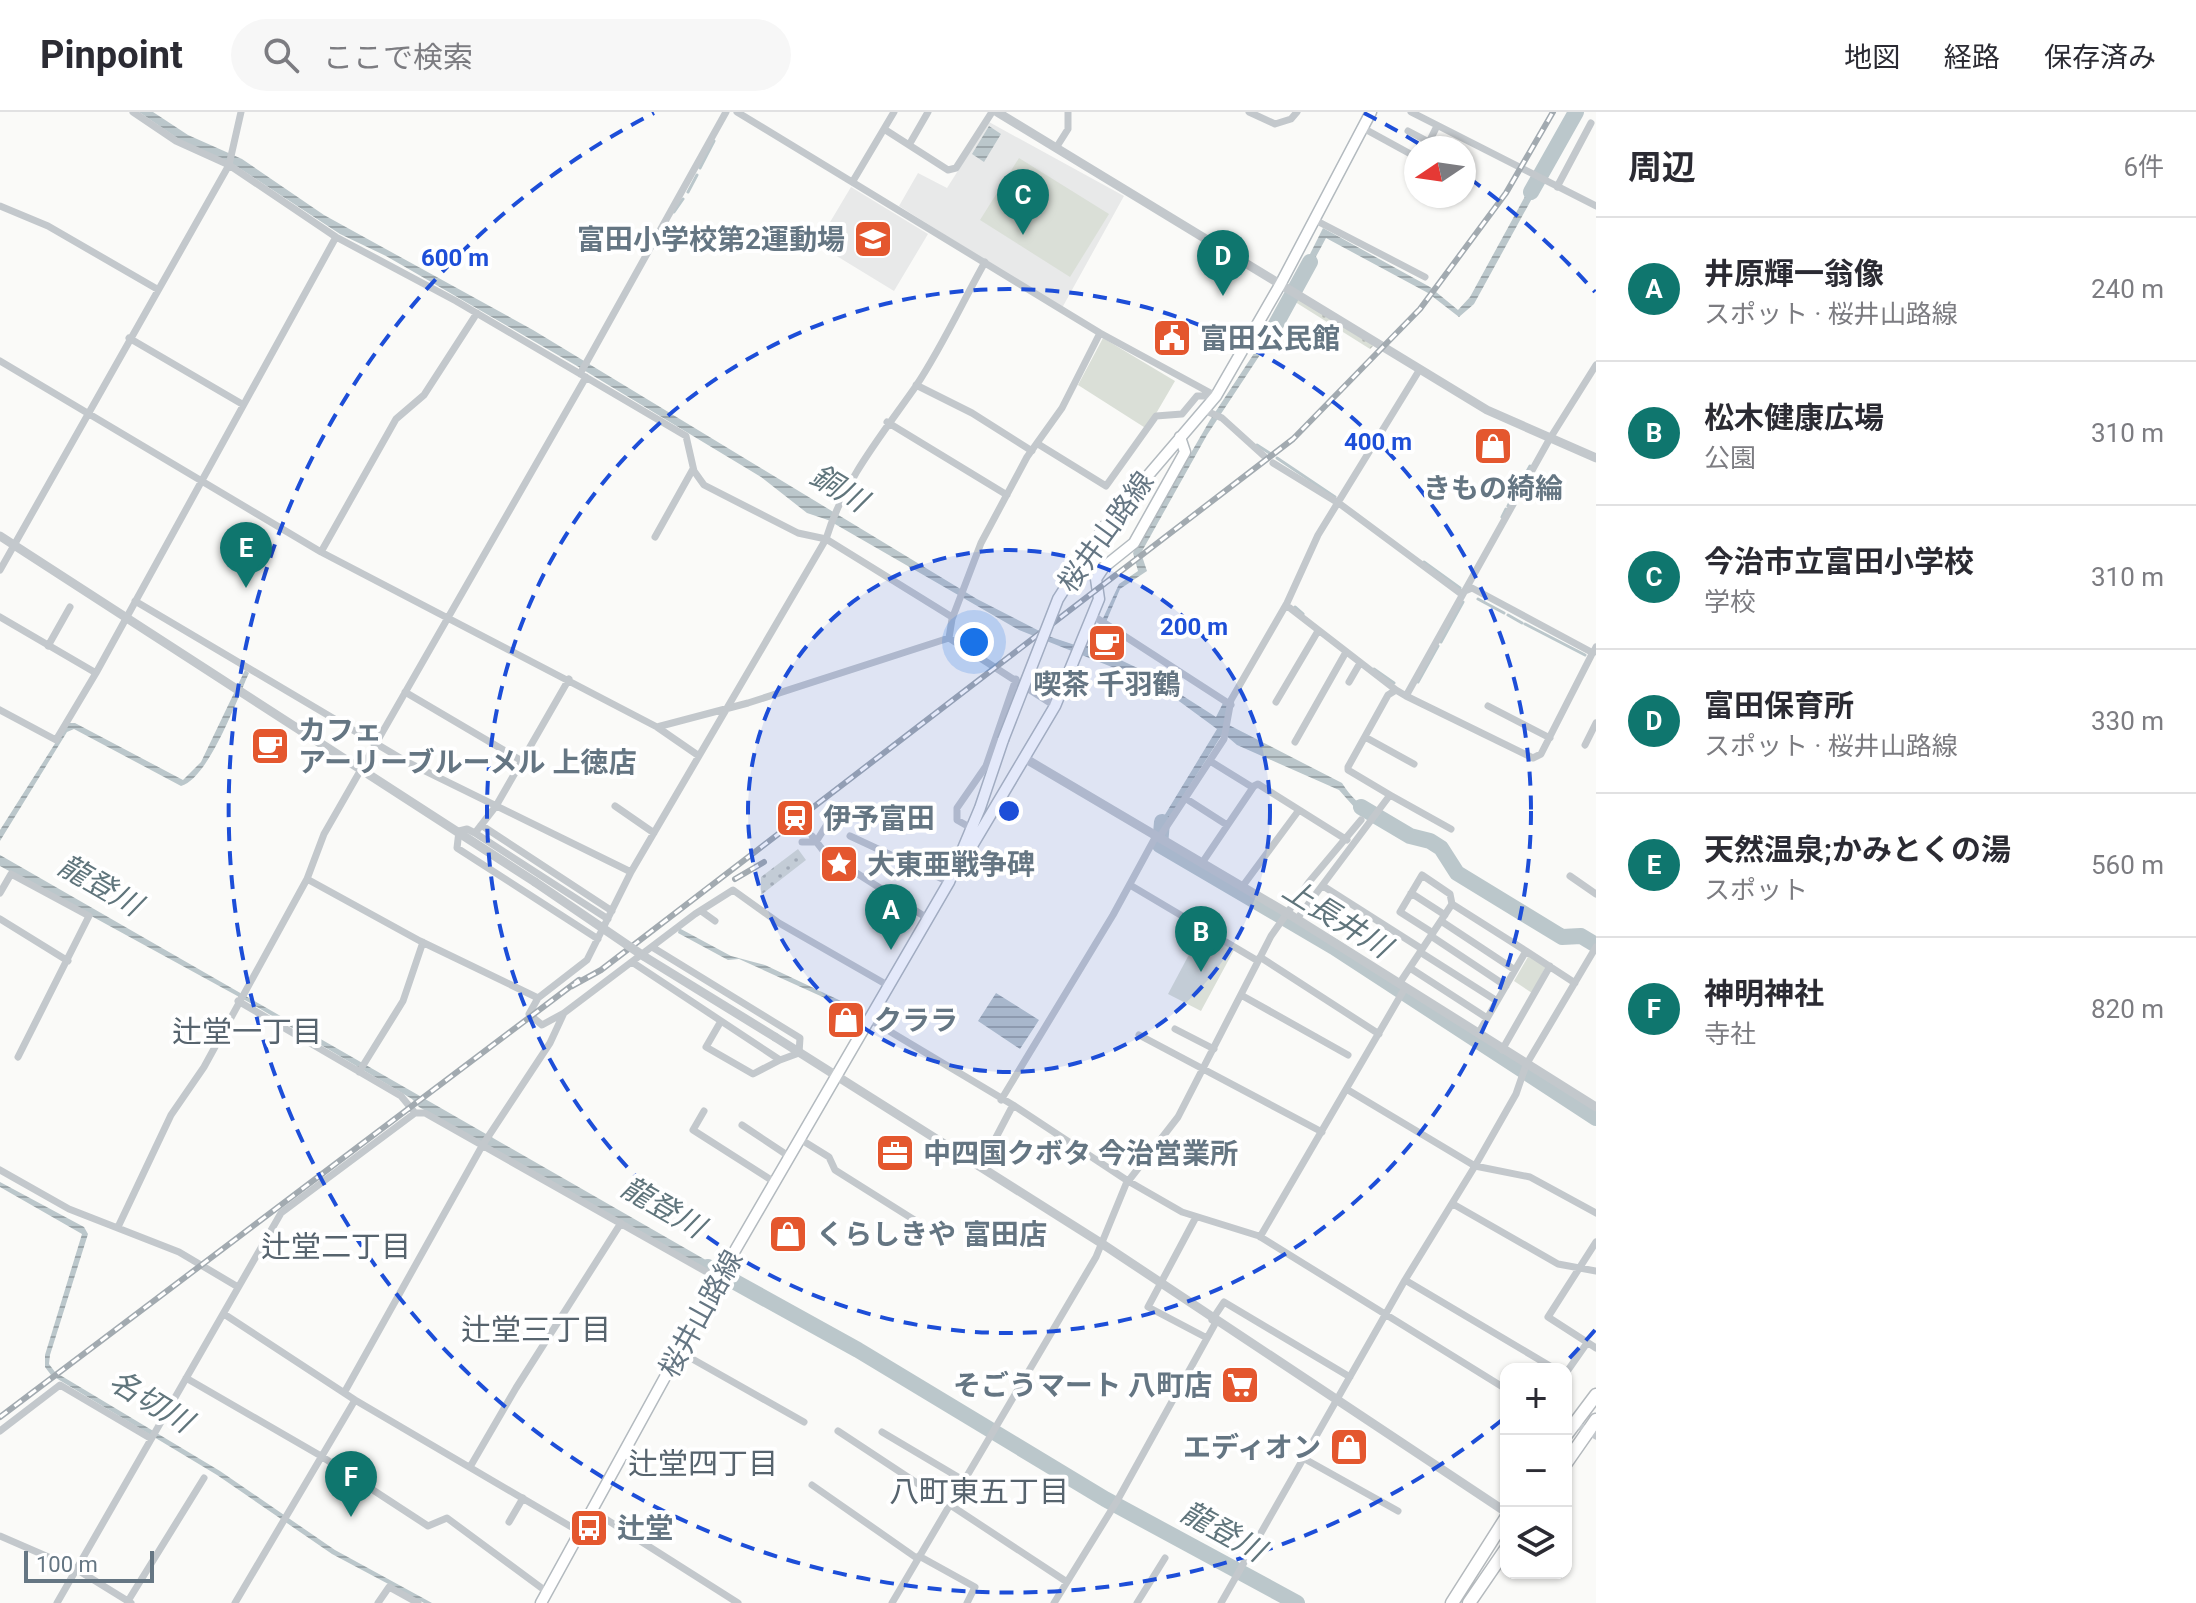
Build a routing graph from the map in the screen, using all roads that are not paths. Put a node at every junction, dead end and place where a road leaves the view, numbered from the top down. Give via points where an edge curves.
1 (133, 112) edge
2 (241, 112) edge
3 (737, 112) edge
4 (894, 112) edge
5 (928, 112) edge
6 (994, 112) edge
7 (1068, 112) edge
8 (1249, 112) edge
9 (1297, 112) edge
10 (1371, 112) edge
11 (1411, 112) edge
12 (723, 113) edge
13 (1591, 123) dead end
14 (1437, 126) junction
15 (1363, 128) junction
16 (884, 129) junction
17 (1408, 131) dead end
18 (909, 145) junction
19 (1056, 148) junction
20 (1404, 150) edge
21 (229, 165) junction
22 (853, 181) junction
23 (1557, 187) junction
24 (0, 206) edge
25 (1596, 206) edge
26 (1315, 220) junction
27 (336, 237) junction
28 (985, 262) junction
29 (1425, 277) dead end
30 (1280, 285) junction
31 (157, 289) junction
32 (477, 313) junction
33 (1100, 333) junction
34 (129, 338) junction
35 (0, 361) edge
36 (1596, 365) edge
37 (1420, 369) junction
38 (583, 376) junction
39 (1592, 378) edge
40 (916, 385) junction
41 (1215, 397) junction
42 (242, 404) junction
43 (1204, 410) junction
44 (87, 411) junction
45 (887, 422) junction
46 (1180, 437) junction
47 (1549, 440) junction
48 (1038, 444) junction
49 (1032, 451) junction
50 (1264, 456) dead end
51 (1596, 458) edge
52 (1273, 463) dead end
53 (693, 468) junction
54 (199, 482) junction
55 (1007, 495) junction
56 (1340, 504) junction
57 (0, 536) edge
58 (655, 537) dead end
59 (826, 539) junction
60 (15, 546) junction
61 (321, 552) junction
62 (0, 570) edge
63 (1467, 590) junction
64 (135, 601) junction
65 (1286, 605) junction
66 (70, 607) dead end
67 (1092, 615) junction
68 (0, 617) edge
69 (126, 617) junction
70 (447, 617) junction
71 (952, 617) junction
72 (1318, 631) junction
73 (949, 638) junction
74 (48, 646) junction
75 (1594, 650) edge
76 (1346, 652) junction
77 (1360, 663) junction
78 (96, 673) junction
79 (569, 679) junction
80 (1016, 679) junction
81 (1349, 682) dead end
82 (1396, 690) junction
83 (405, 692) junction
84 (1406, 696) junction
85 (1276, 702) dead end
86 (1231, 705) junction
87 (1055, 706) junction
88 (1488, 706) dead end
89 (727, 709) junction
90 (0, 710) edge
91 (1596, 723) edge
92 (657, 727) junction
93 (1365, 737) junction
94 (1550, 738) junction
95 (1295, 742) dead end
96 (376, 743) junction
97 (1585, 745) dead end
98 (699, 756) junction
99 (1026, 759) junction
100 (522, 761) junction
101 (1210, 761) junction
102 (1414, 764) dead end
103 (361, 769) junction
104 (1254, 786) junction
105 (1390, 795) junction
106 (1185, 798) junction
107 (496, 806) junction
108 (615, 806) dead end
109 (1299, 810) junction
110 (1361, 820) dead end
111 (829, 821) dead end
112 (481, 825) junction
113 (1227, 825) junction
114 (971, 828) junction
115 (1451, 829) dead end
116 (459, 831) junction
117 (475, 833) junction
118 (654, 833) junction
119 (850, 836) dead end
120 (1158, 837) junction
121 (814, 839) junction
122 (1347, 840) junction
123 (802, 842) dead end
124 (958, 859) junction
125 (1202, 863) junction
126 (631, 872) junction
127 (1570, 876) dead end
128 (307, 879) junction
129 (949, 882) junction
130 (1130, 885) junction
131 (1323, 886) junction
132 (1242, 887) junction
133 (0, 893) edge
134 (1411, 893) junction
135 (1596, 894) edge
136 (1452, 904) junction
137 (701, 911) junction
138 (1286, 913) junction
139 (610, 915) junction
140 (927, 918) junction
141 (1443, 918) junction
142 (0, 919) edge
143 (1297, 919) junction
144 (715, 921) dead end
145 (1432, 935) junction
146 (598, 939) junction
147 (423, 942) junction
148 (1477, 944) junction
149 (652, 947) junction
150 (1595, 950) edge
151 (1421, 951) junction
152 (1526, 951) junction
153 (1259, 959) junction
154 (1468, 960) junction
155 (68, 961) junction
156 (632, 962) junction
157 (1550, 966) junction
158 (1410, 968) junction
159 (1515, 970) junction
160 (1575, 983) junction
161 (889, 986) junction
162 (1402, 986) junction
163 (1506, 986) junction
164 (1241, 995) junction
165 (538, 998) junction
166 (238, 1001) junction
167 (1497, 1001) junction
168 (564, 1013) junction
169 (1487, 1018) junction
170 (869, 1019) junction
171 (721, 1021) junction
172 (1175, 1029) dead end
173 (1379, 1034) junction
174 (1478, 1034) junction
175 (1139, 1035) dead end
176 (1214, 1049) junction
177 (1502, 1050) junction
178 (799, 1053) junction
179 (1348, 1055) dead end
180 (18, 1057) dead end
181 (780, 1060) junction
182 (1526, 1065) junction
183 (1203, 1070) junction
184 (359, 1072) junction
185 (835, 1075) junction
186 (1348, 1090) junction
187 (1001, 1100) junction
188 (1013, 1105) junction
189 (1596, 1107) edge
190 (704, 1111) dead end
191 (415, 1113) junction
192 (742, 1125) dead end
193 (1322, 1132) junction
194 (800, 1139) junction
195 (482, 1146) junction
196 (790, 1157) junction
197 (981, 1166) junction
198 (1475, 1166) junction
199 (0, 1170) edge
200 (1128, 1181) junction
201 (776, 1183) junction
202 (1453, 1204) junction
203 (1596, 1213) edge
204 (1196, 1217) junction
205 (916, 1221) dead end
206 (621, 1223) junction
207 (118, 1227) junction
208 (1260, 1237) junction
209 (1596, 1242) edge
210 (1101, 1243) junction
211 (1579, 1268) junction
212 (1596, 1271) edge
213 (719, 1279) junction
214 (1405, 1280) junction
215 (1159, 1283) junction
216 (238, 1287) junction
217 (224, 1314) junction
218 (1384, 1316) junction
219 (1214, 1321) junction
220 (1207, 1338) junction
221 (1587, 1343) junction
222 (1596, 1348) edge
223 (680, 1352) junction
224 (1545, 1363) edge
225 (1572, 1364) edge
226 (1350, 1377) junction
227 (186, 1378) junction
228 (1500, 1385) edge
229 (344, 1393) junction
230 (1596, 1395) edge
231 (355, 1400) junction
232 (1336, 1400) junction
233 (1572, 1418) edge
234 (1596, 1420) edge
235 (1572, 1421) edge
236 (804, 1422) dead end
237 (0, 1431) edge
238 (838, 1431) dead end
239 (882, 1432) dead end
240 (1592, 1434) edge
241 (150, 1438) junction
242 (321, 1456) junction
243 (1572, 1456) edge
244 (1303, 1458) junction
245 (470, 1467) junction
246 (204, 1478) dead end
247 (963, 1480) junction
248 (812, 1485) dead end
249 (523, 1498) junction
250 (949, 1506) junction
251 (593, 1511) junction
252 (1398, 1511) dead end
253 (1500, 1511) edge
254 (509, 1522) dead end
255 (1500, 1525) edge
256 (580, 1532) junction
257 (0, 1536) edge
258 (918, 1557) junction
259 (1165, 1558) dead end
260 (1500, 1558) edge
261 (76, 1569) junction
262 (1067, 1582) junction
263 (547, 1592) junction
264 (130, 1602) edge
265 (57, 1603) edge
266 (235, 1603) edge
267 (378, 1603) edge
268 (418, 1603) edge
269 (541, 1603) edge
270 (738, 1603) edge
271 (892, 1603) edge
272 (967, 1603) edge
273 (1054, 1603) edge
274 (1137, 1603) edge
275 (1221, 1603) edge
276 (1452, 1603) edge
277 (1469, 1603) edge

1 - 21 street via 176,141
2 - 21 street
3 - 22 street
4 - 16 street
5 - 18 street
6 - 18 street via 956,168 948,170
6 - 19 street
7 - 19 street via 1068,129
8 - 9 street via 1275,124
10 - 15 main road, 桜井山路線
11 - 14 street
12 - 38 street
13 - 23 street
14 - 17 street via 1429,142
14 - 23 street
15 - 20 street
15 - 26 main road, 桜井山路線
16 - 18 street
16 - 22 street
19 - 30 street
21 - 27 street
21 - 31 street
22 - 28 street
23 - 25 street
24 - 31 street via 48,226
26 - 29 street
26 - 30 main road, 桜井山路線
27 - 32 street
27 - 42 street
28 - 33 street
28 - 40 street
30 - 37 street
30 - 41 main road, 桜井山路線
31 - 34 street
32 - 38 street
32 - 61 street via 424,395 396,419
33 - 41 street
33 - 48 street
34 - 42 street
34 - 44 street
35 - 44 street
36 - 39 street
37 - 47 street
37 - 56 street
38 - 53 street via 686,436
38 - 70 street
39 - 47 street
40 - 45 street
40 - 49 street
41 - 43 main road, 桜井山路線
41 - 48 street via 1204,393 1182,414 1156,416 1106,486
42 - 54 street
43 - 46 main road, 桜井山路線
43 - 50 street via 1222,418
44 - 54 street
44 - 60 street
45 - 55 street
45 - 59 street via 838,501
46 - 67 main road, 桜井山路線 via 1185,452 1134,543 1096,579 1099,599
46 - 114 main road, 桜井山路線, bridge via 1104,527 1058,599
47 - 51 street
47 - 63 street
48 - 49 street
49 - 55 street
52 - 56 street
53 - 58 street
53 - 59 street via 704,485 749,510 798,533
54 - 61 street
54 - 64 street
55 - 71 street
56 - 63 street via 1460,593
56 - 65 street via 1318,535
57 - 60 street
59 - 71 street
59 - 89 street
60 - 62 street
60 - 69 street
61 - 70 street
63 - 75 street
63 - 84 street
64 - 69 street
64 - 96 street
65 - 72 street
65 - 86 street
66 - 74 street
67 - 86 street
67 - 87 main road, 桜井山路線
68 - 74 street
69 - 78 street
69 - 103 street
70 - 79 street
70 - 83 street
71 - 73 street
72 - 76 street
72 - 85 street
73 - 80 street
73 - 89 street
74 - 78 street
75 - 94 street
76 - 77 street
76 - 95 street
77 - 81 street
77 - 82 street
78 - 90 street via 56,740
79 - 92 street
79 - 100 street
80 - 87 street
80 - 114 street via 986,766 957,808 957,820
82 - 84 street
82 - 93 street
83 - 96 street
83 - 100 street
84 - 94 street via 1533,758
86 - 101 street via 1224,739
87 - 99 main road, 桜井山路線
88 - 94 street
89 - 92 street
89 - 98 street
91 - 97 street
92 - 98 street
93 - 102 street
93 - 105 street via 1348,770
96 - 103 street
96 - 107 street
98 - 118 street
99 - 120 street
99 - 124 main road, 桜井山路線 via 972,846
100 - 107 street
101 - 104 street
101 - 106 street
103 - 116 street
103 - 128 street via 324,834
104 - 109 street
104 - 113 street
105 - 115 street
105 - 131 street
106 - 113 street
106 - 120 street
107 - 112 street
107 - 126 street
108 - 118 street
109 - 122 street
109 - 132 street
110 - 122 street
111 - 121 street
112 - 117 street
112 - 139 street
113 - 125 street
114 - 124 main road, 桜井山路線
116 - 117 street
116 - 146 street via 457,848
116 - 178 street, bridge
117 - 139 street
118 - 126 street
119 - 129 street
120 - 125 street
120 - 130 street
121 - 123 street
121 - 140 street via 825,853
122 - 138 street
124 - 129 main road, 桜井山路線
125 - 132 street
126 - 139 street
127 - 135 street
128 - 147 street
128 - 166 street
129 - 140 main road, 桜井山路線
130 - 153 street
130 - 187 street
131 - 143 street
131 - 151 street
132 - 138 street
133 - 155 street via 11,874 89,916
134 - 136 street via 1422,875 1450,894
134 - 141 street
134 - 145 street via 1400,912
136 - 141 street
136 - 152 street
137 - 144 street
137 - 149 street
137 - 161 street via 733,890
138 - 143 street
138 - 153 street
139 - 146 street
140 - 161 main road, 桜井山路線
141 - 145 street
141 - 148 street
142 - 155 street
143 - 162 street
145 - 151 street
145 - 154 street
146 - 165 street via 587,960
147 - 165 street
147 - 184 street via 403,1001
148 - 154 street
148 - 159 street
149 - 156 street
149 - 178 street via 800,1038
150 - 160 street
151 - 158 street
151 - 167 street
152 - 157 street
152 - 159 street
153 - 164 street
153 - 173 street
154 - 163 street
155 - 180 street
156 - 168 street
156 - 171 street
157 - 160 street
157 - 177 street
158 - 162 street
158 - 169 street
159 - 163 street
160 - 182 street
161 - 170 main road, 桜井山路線
162 - 173 street
162 - 174 street
163 - 167 street
164 - 176 street
164 - 179 street
165 - 168 street via 529,1014 534,1021 542,1025
166 - 184 street
166 - 207 street via 204,1067 171,1115
167 - 169 street
168 - 195 street
169 - 174 street
170 - 185 main road, 桜井山路線
170 - 187 street
171 - 181 street
171 - 181 street via 706,1047 753,1074
172 - 176 street
173 - 186 street
174 - 177 street
175 - 183 street
176 - 183 street
177 - 182 street
178 - 181 street
178 - 185 street
182 - 189 street
182 - 198 street via 1516,1094
183 - 193 street
183 - 200 street via 1178,1117
184 - 191 street via 401,1096
185 - 194 main road, 桜井山路線
185 - 197 street
186 - 193 street
186 - 198 street
187 - 188 street
188 - 197 street
188 - 200 street
190 - 201 street via 693,1130
191 - 195 street via 425,1113
191 - 216 street via 281,1213
192 - 196 street
193 - 208 street
194 - 196 main road, 桜井山路線
194 - 205 street via 829,1157 835,1170
195 - 206 street
195 - 229 street
196 - 201 main road, 桜井山路線
197 - 210 street
198 - 202 street
198 - 203 street via 1530,1177
199 - 207 street via 69,1209
200 - 204 street
200 - 210 street
201 - 213 main road, 桜井山路線
202 - 211 street via 1558,1264
202 - 214 street
204 - 208 street
204 - 215 street
206 - 213 street
206 - 245 street
207 - 216 street via 179,1252
208 - 218 street
209 - 211 street
210 - 215 street
210 - 247 street
211 - 212 street
211 - 221 street via 1548,1317
213 - 223 main road, 桜井山路線
214 - 218 street
214 - 224 street
215 - 219 street
215 - 220 street via 1150,1310
216 - 217 street
217 - 227 street
217 - 229 street
218 - 226 street
218 - 228 street
219 - 220 street
219 - 226 street via 1224,1302
219 - 232 street
220 - 262 street
221 - 222 street
221 - 225 street
223 - 236 street
223 - 251 main road, 桜井山路線
226 - 232 street
227 - 241 street
227 - 242 street
229 - 231 street
230 - 233 highway
231 - 242 street
231 - 245 street
232 - 244 street
232 - 253 street
234 - 240 highway
235 - 240 street
237 - 241 street via 60,1385
238 - 250 street
239 - 247 street
240 - 243 highway
241 - 261 street
242 - 263 street via 428,1526 447,1518
242 - 266 street
244 - 252 street
244 - 275 street
245 - 249 street
246 - 264 street
247 - 250 street
248 - 258 street
249 - 254 street
249 - 256 street
250 - 258 street
250 - 262 street
251 - 256 main road, 桜井山路線
251 - 270 street
255 - 276 highway
256 - 263 main road, 桜井山路線
257 - 261 street
258 - 271 street
258 - 272 street via 975,1587
259 - 274 street
260 - 277 highway
261 - 264 street
261 - 265 street
262 - 273 street
263 - 269 main road, 桜井山路線
267 - 268 street via 389,1587

